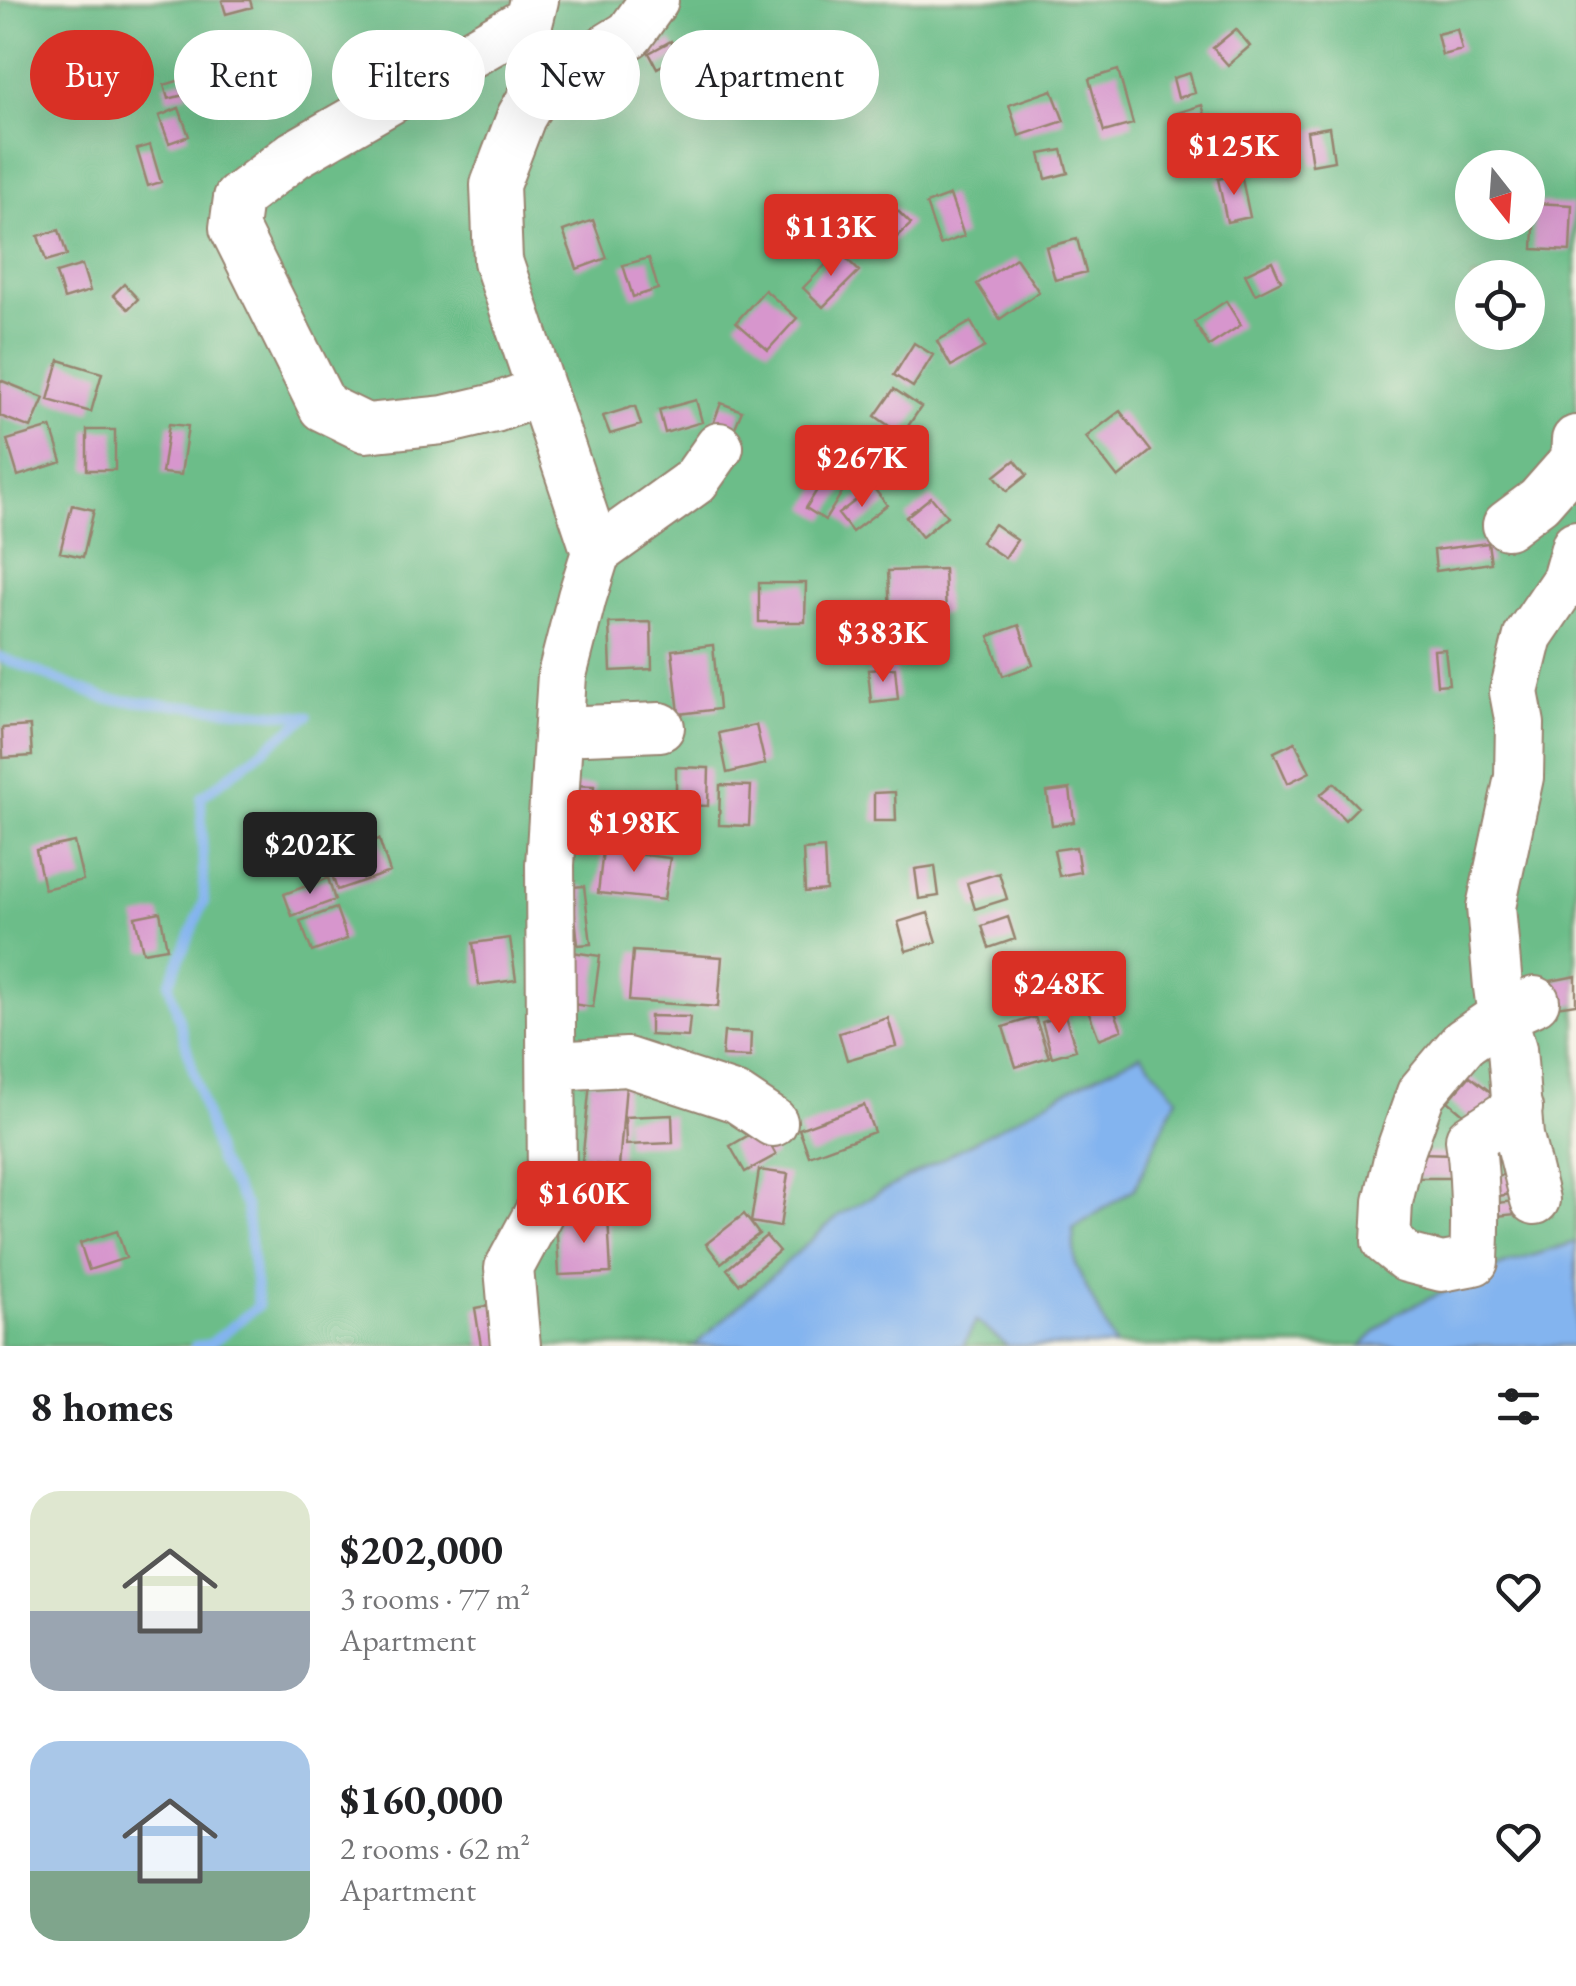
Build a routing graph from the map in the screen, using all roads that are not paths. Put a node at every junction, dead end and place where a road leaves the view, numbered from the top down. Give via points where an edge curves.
1 (534, 0) edge
2 (654, 0) edge
3 (542, 391) junction
4 (1576, 440) edge
5 (719, 447) dead end
6 (1576, 462) edge
7 (1507, 525) dead end
8 (1576, 545) edge
9 (596, 552) junction
10 (660, 727) dead end
11 (558, 731) junction
12 (1519, 1008) junction
13 (552, 1066) junction
14 (1518, 1108) junction
15 (773, 1122) dead end
16 (1535, 1200) dead end
17 (516, 1346) edge

1 - 3 street via 529,20 294,155 238,198 234,228 323,408 366,428 444,420
2 - 3 street via 630,34 544,79 495,185 498,261
3 - 9 street
4 - 6 street
5 - 9 street via 696,481
6 - 7 street
8 - 12 street via 1566,580 1528,636 1514,692 1518,777 1491,907
9 - 11 street via 562,675
10 - 11 street
11 - 13 street via 550,865
12 - 14 street via 1512,1049
12 - 14 street via 1464,1042 1420,1093 1395,1170 1386,1241 1407,1258 1442,1267 1474,1262 1470,1139
13 - 15 street via 627,1062 667,1092 737,1098
13 - 17 street via 552,1188 509,1268
14 - 16 street

